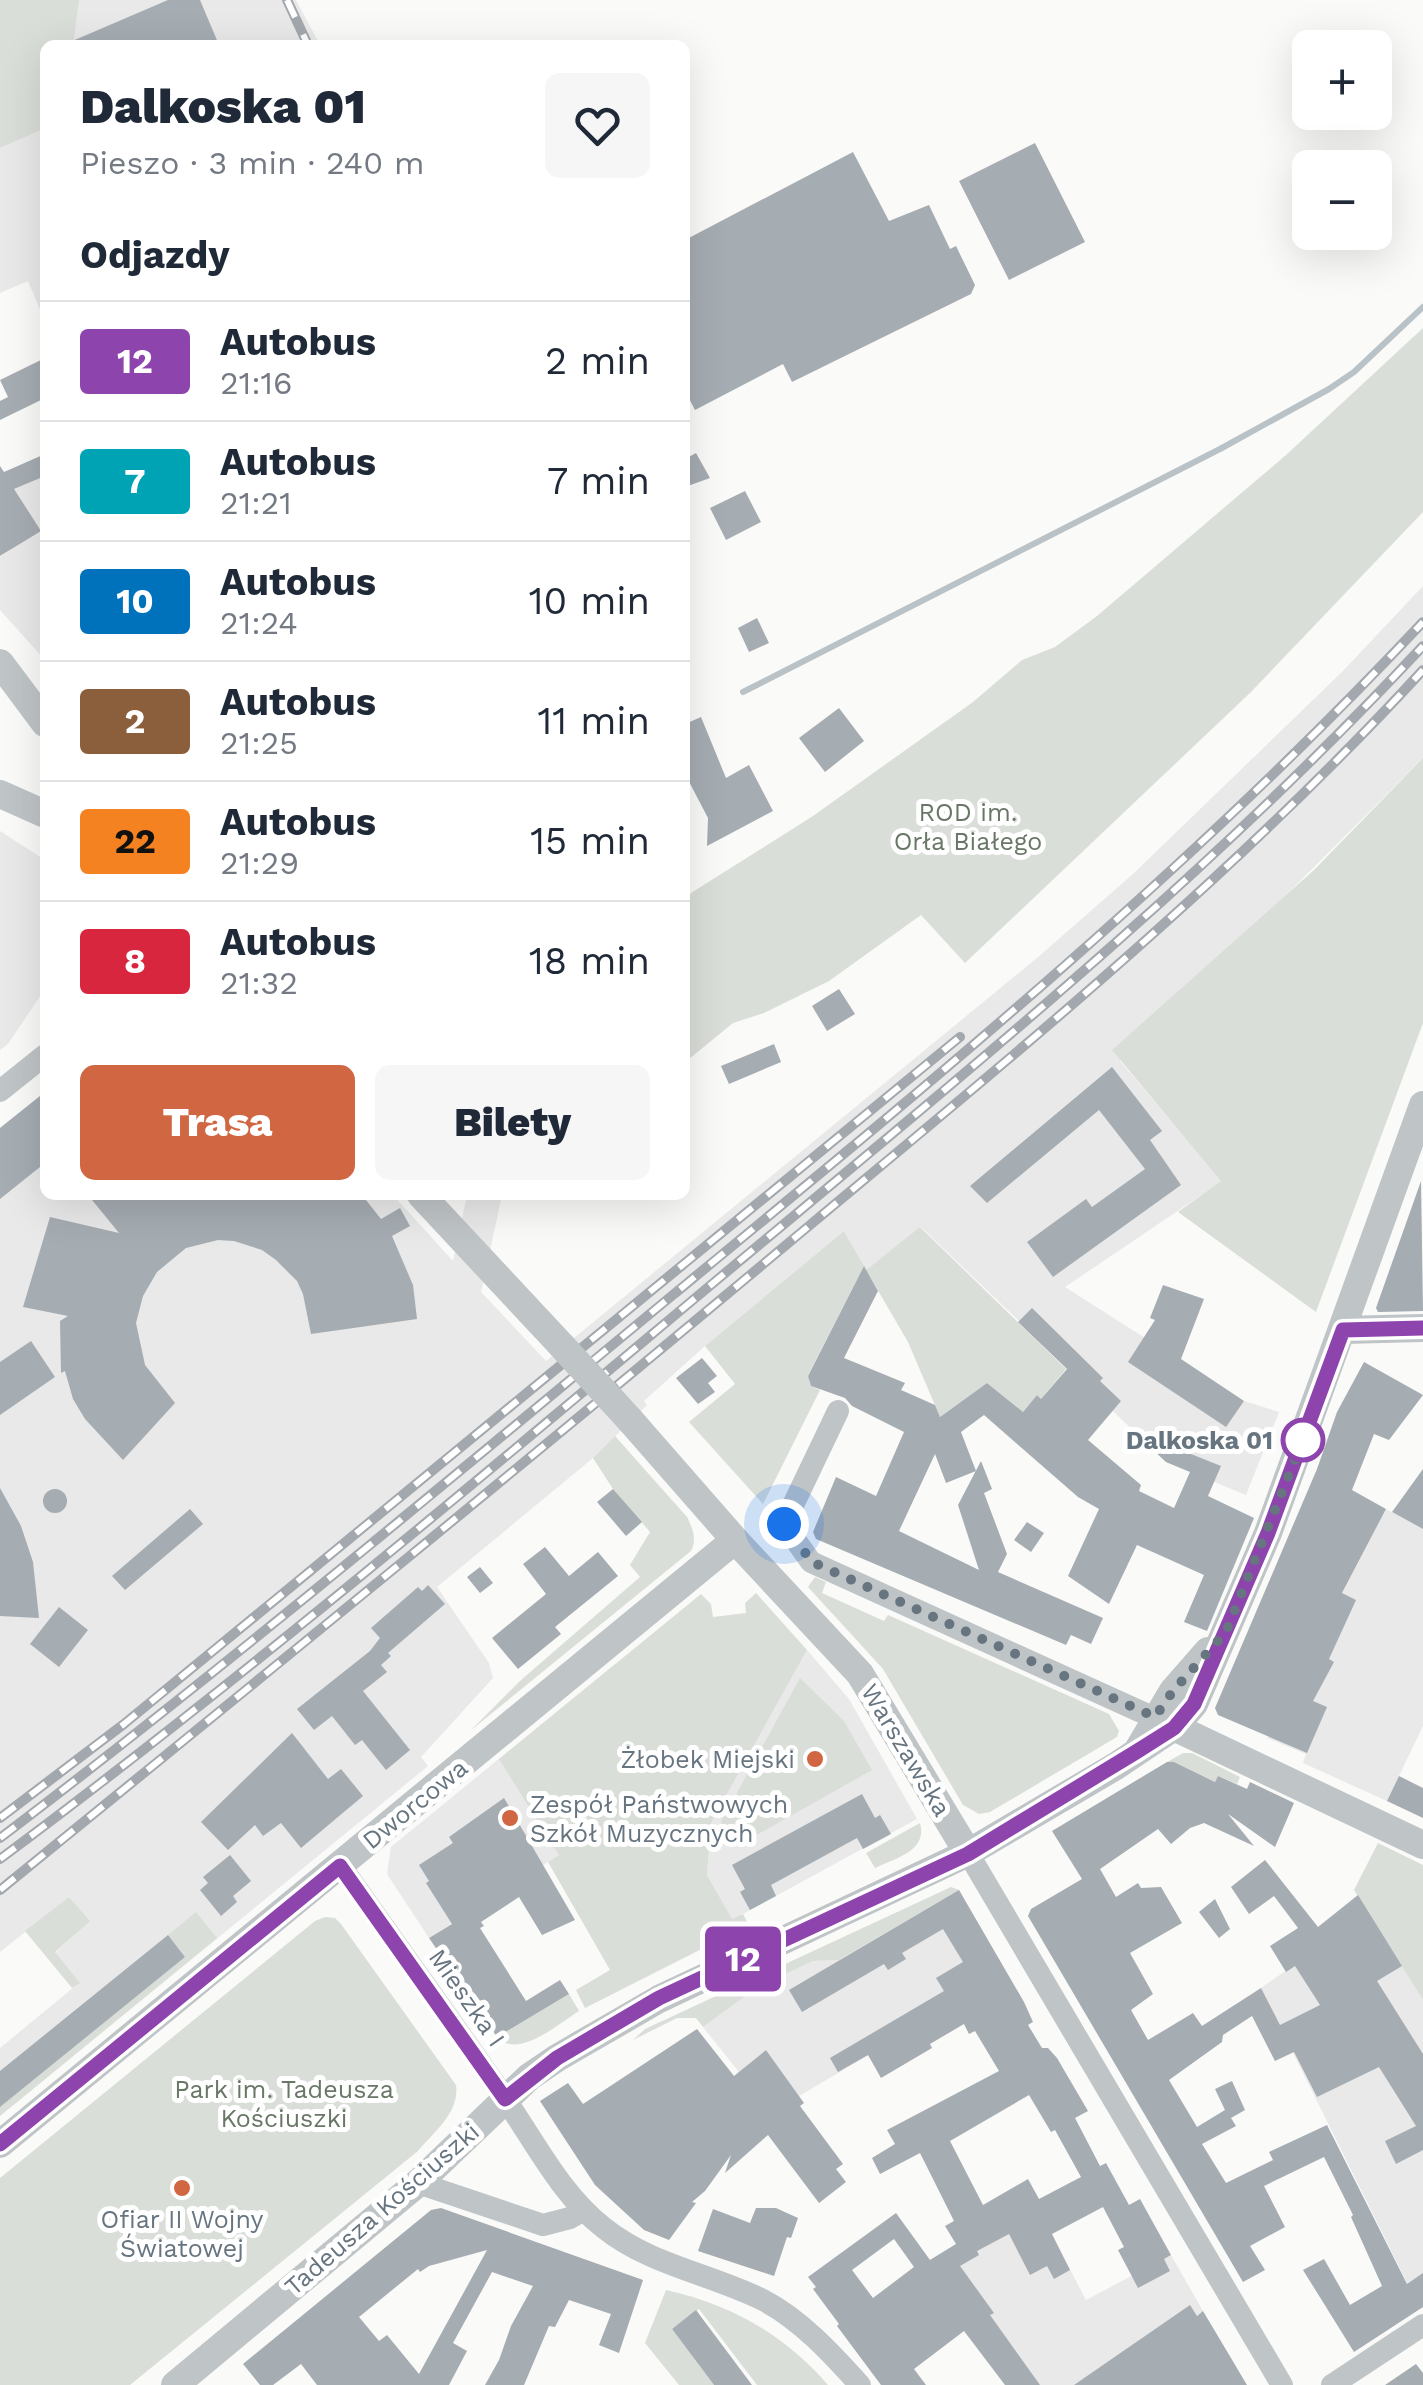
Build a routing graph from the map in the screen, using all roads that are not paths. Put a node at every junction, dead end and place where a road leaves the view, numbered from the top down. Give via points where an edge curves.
1 (0, 663) edge
2 (40, 716) edge
3 (40, 1059) edge
4 (0, 1091) edge
5 (1423, 1104) edge
6 (426, 1200) edge
7 (1423, 1328) edge
8 (1343, 1330) junction
9 (838, 1411) dead end
10 (736, 1540) junction
11 (1164, 1722) junction
12 (1423, 1844) edge
13 (968, 1854) junction
14 (340, 1866) junction
15 (505, 2099) junction
16 (0, 2144) edge
17 (418, 2183) junction
18 (584, 2210) junction
19 (1423, 2325) edge
20 (175, 2385) edge
21 (860, 2385) edge
22 (1282, 2385) edge
23 (1332, 2385) edge

1 - 2 street
3 - 4 street
5 - 8 street
6 - 10 street, Warszawska, bridge
7 - 8 street
8 - 11 street via 1226,1632 1173,1691
9 - 11 street via 784,1524 812,1562
10 - 13 street, Warszawska via 860,1674
10 - 14 street, Dworcowa
11 - 12 street
11 - 13 street, Tadeusza Kościuszki via 1136,1752
13 - 15 street, Tadeusza Kościuszki via 659,1998 557,2058
13 - 22 street, Warszawska
14 - 15 street, Mieszka I
14 - 16 street, Dworcowa
15 - 17 street, Tadeusza Kościuszki
15 - 18 street, Mieszka I
17 - 18 street via 543,2225
17 - 20 street, Tadeusza Kościuszki
18 - 21 street, Mieszka I via 642,2252 764,2300
19 - 23 street

